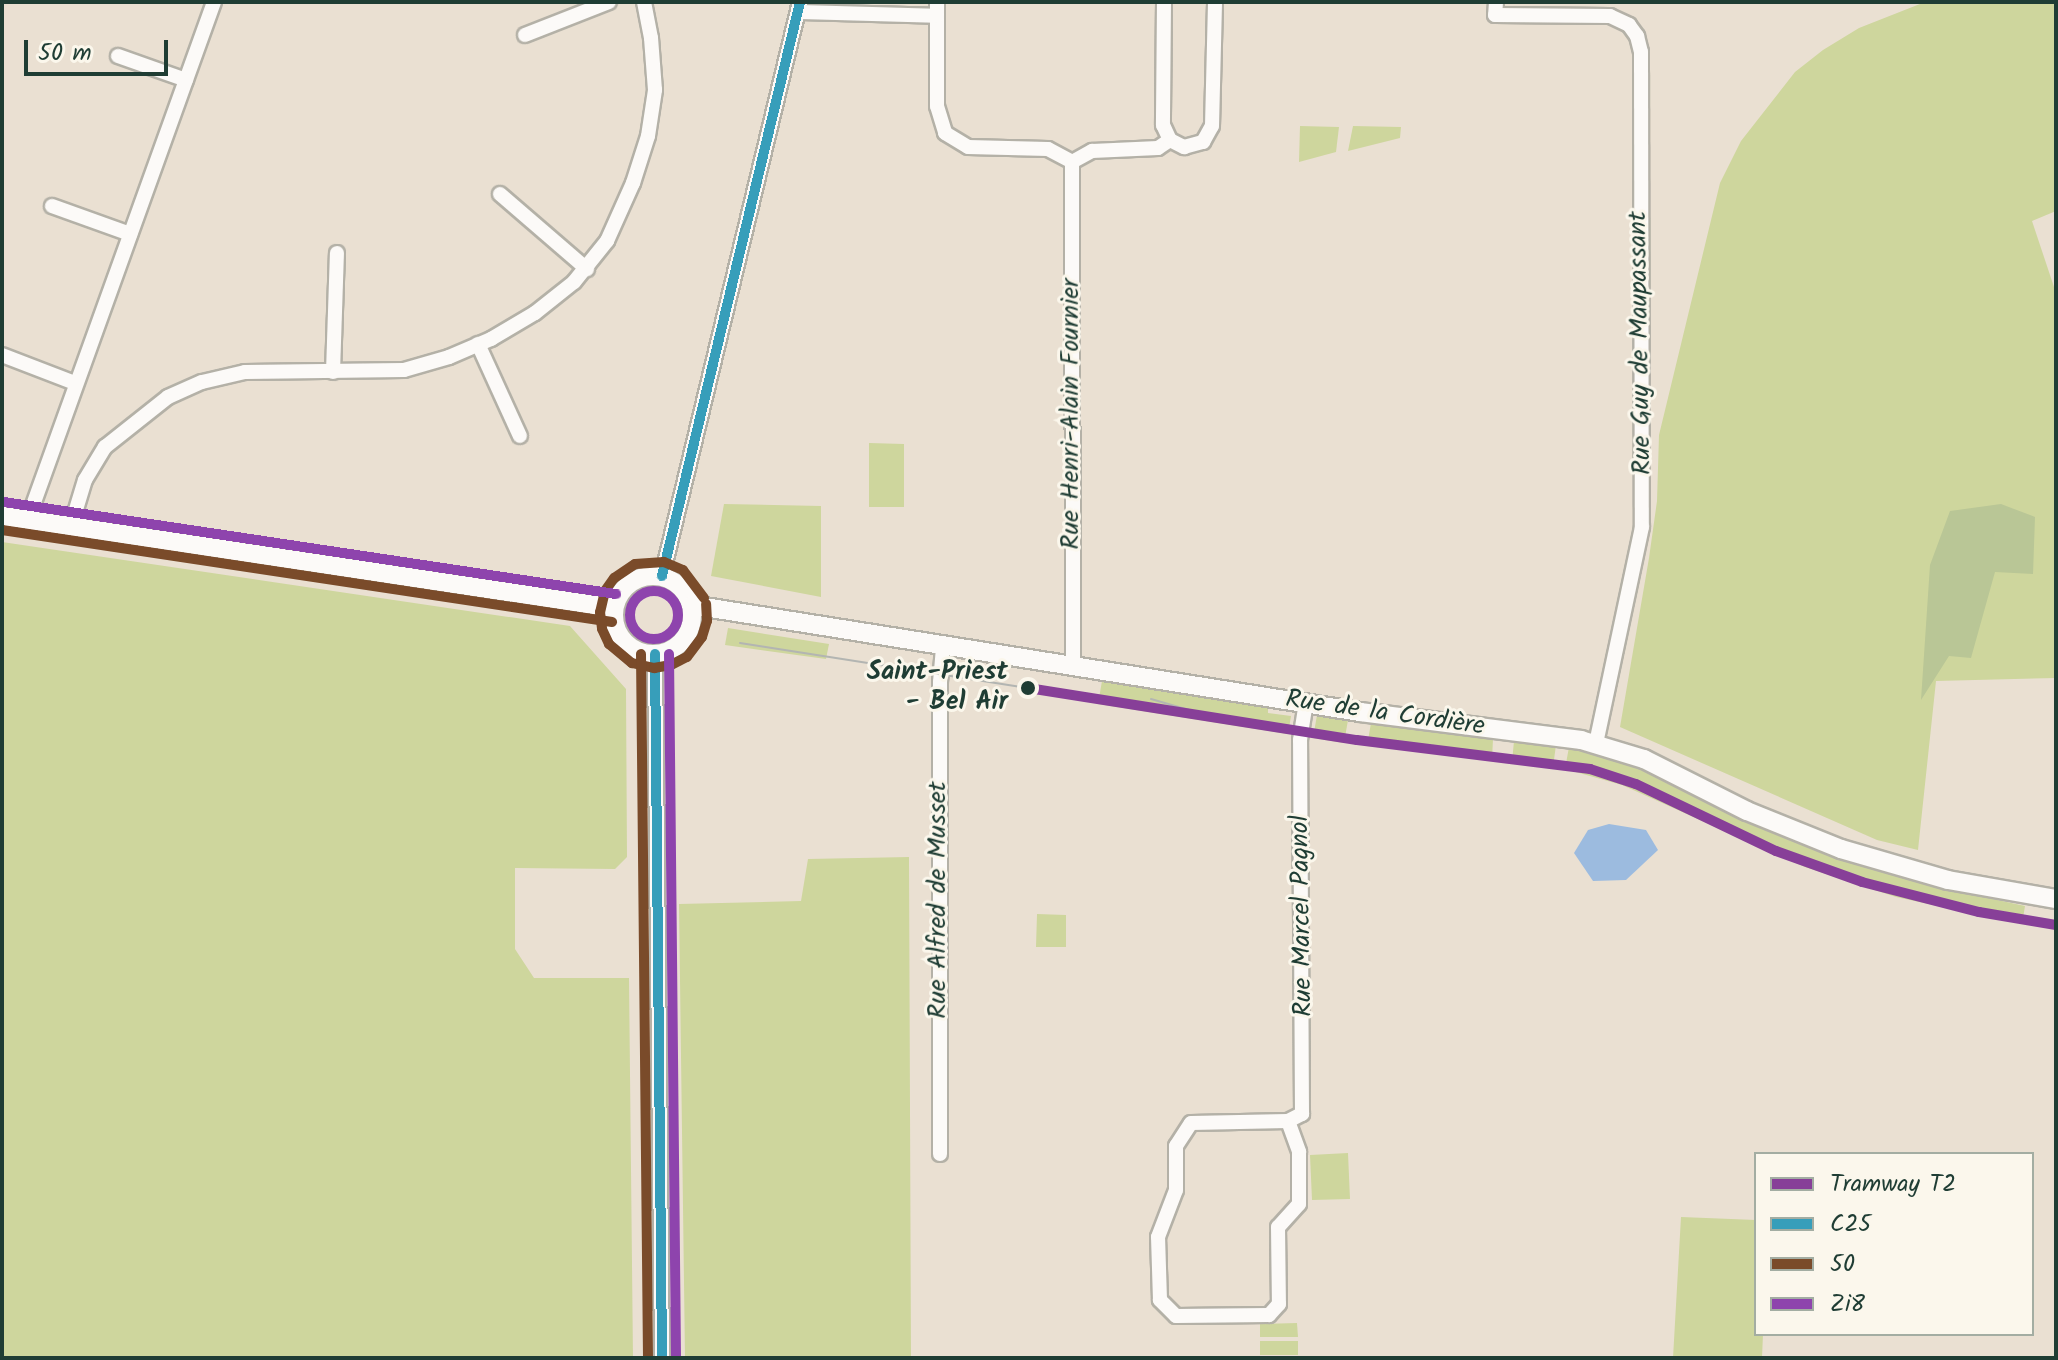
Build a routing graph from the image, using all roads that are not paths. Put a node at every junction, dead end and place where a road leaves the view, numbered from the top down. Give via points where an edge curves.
1 (214, 2) edge
2 (609, 2) edge
3 (644, 2) edge
4 (1164, 2) edge
5 (1215, 2) edge
6 (1496, 2) edge
7 (799, 7) edge
8 (937, 9) edge
9 (1548, 9) edge
10 (525, 35) dead end
11 (118, 56) dead end
12 (186, 80) junction
13 (1170, 140) junction
14 (1072, 162) junction
15 (500, 194) dead end
16 (52, 206) dead end
17 (130, 234) junction
18 (337, 253) dead end
19 (587, 269) junction
20 (478, 344) junction
21 (2, 355) edge
22 (333, 372) junction
23 (75, 383) junction
24 (520, 436) dead end
25 (2, 516) edge
26 (28, 519) junction
27 (71, 526) junction
28 (662, 576) junction
29 (692, 605) junction
30 (614, 608) junction
31 (943, 646) junction
32 (655, 654) junction
33 (1073, 667) junction
34 (1306, 703) junction
35 (1596, 743) junction
36 (2056, 899) edge
37 (1288, 1121) junction
38 (940, 1154) dead end
39 (662, 1358) edge

1 - 12 street
2 - 10 street
3 - 19 street via 655,90 648,136 607,241
4 - 13 street via 1163,125
5 - 13 street via 1212,126 1203,142 1184,147
6 - 9 street, Rue Guy de Maupassant via 1495,15
7 - 8 street
7 - 28 street
8 - 14 street via 937,106 945,133 968,147 1048,149
9 - 35 street, Rue Guy de Maupassant via 1610,16 1629,25 1641,52 1642,527
11 - 12 street
12 - 17 street
13 - 14 street via 1158,148 1092,151
14 - 33 street, Rue Henri-Alain Fournier
15 - 19 street
16 - 17 street
17 - 23 street
18 - 22 street
19 - 20 street via 535,313
20 - 22 street via 404,370
20 - 24 street
21 - 23 street
22 - 27 street via 245,372 215,377 168,397 105,447 85,480
23 - 26 street
25 - 26 street
26 - 27 street
27 - 30 street
28 - 29 street via 683,589
28 - 30 street via 640,577 623,589
29 - 31 street, Rue de la Cordière
29 - 32 street via 690,630 678,646
30 - 32 street via 615,625 627,644
31 - 33 street, Rue de la Cordière
31 - 38 street, Rue Alfred de Musset
32 - 39 street
33 - 34 street, Rue de la Cordière
34 - 35 street, Rue de la Cordière
34 - 37 street, Rue Marcel Pagnol via 1300,740 1304,1097 1302,1114
35 - 36 street, Rue de la Cordière via 1644,759 1747,811 1841,849 1948,880
37 - 37 street via 1191,1123 1176,1146 1176,1190 1158,1237 1160,1300 1176,1316 1269,1315 1279,1304 1278,1227 1299,1204 1299,1152

